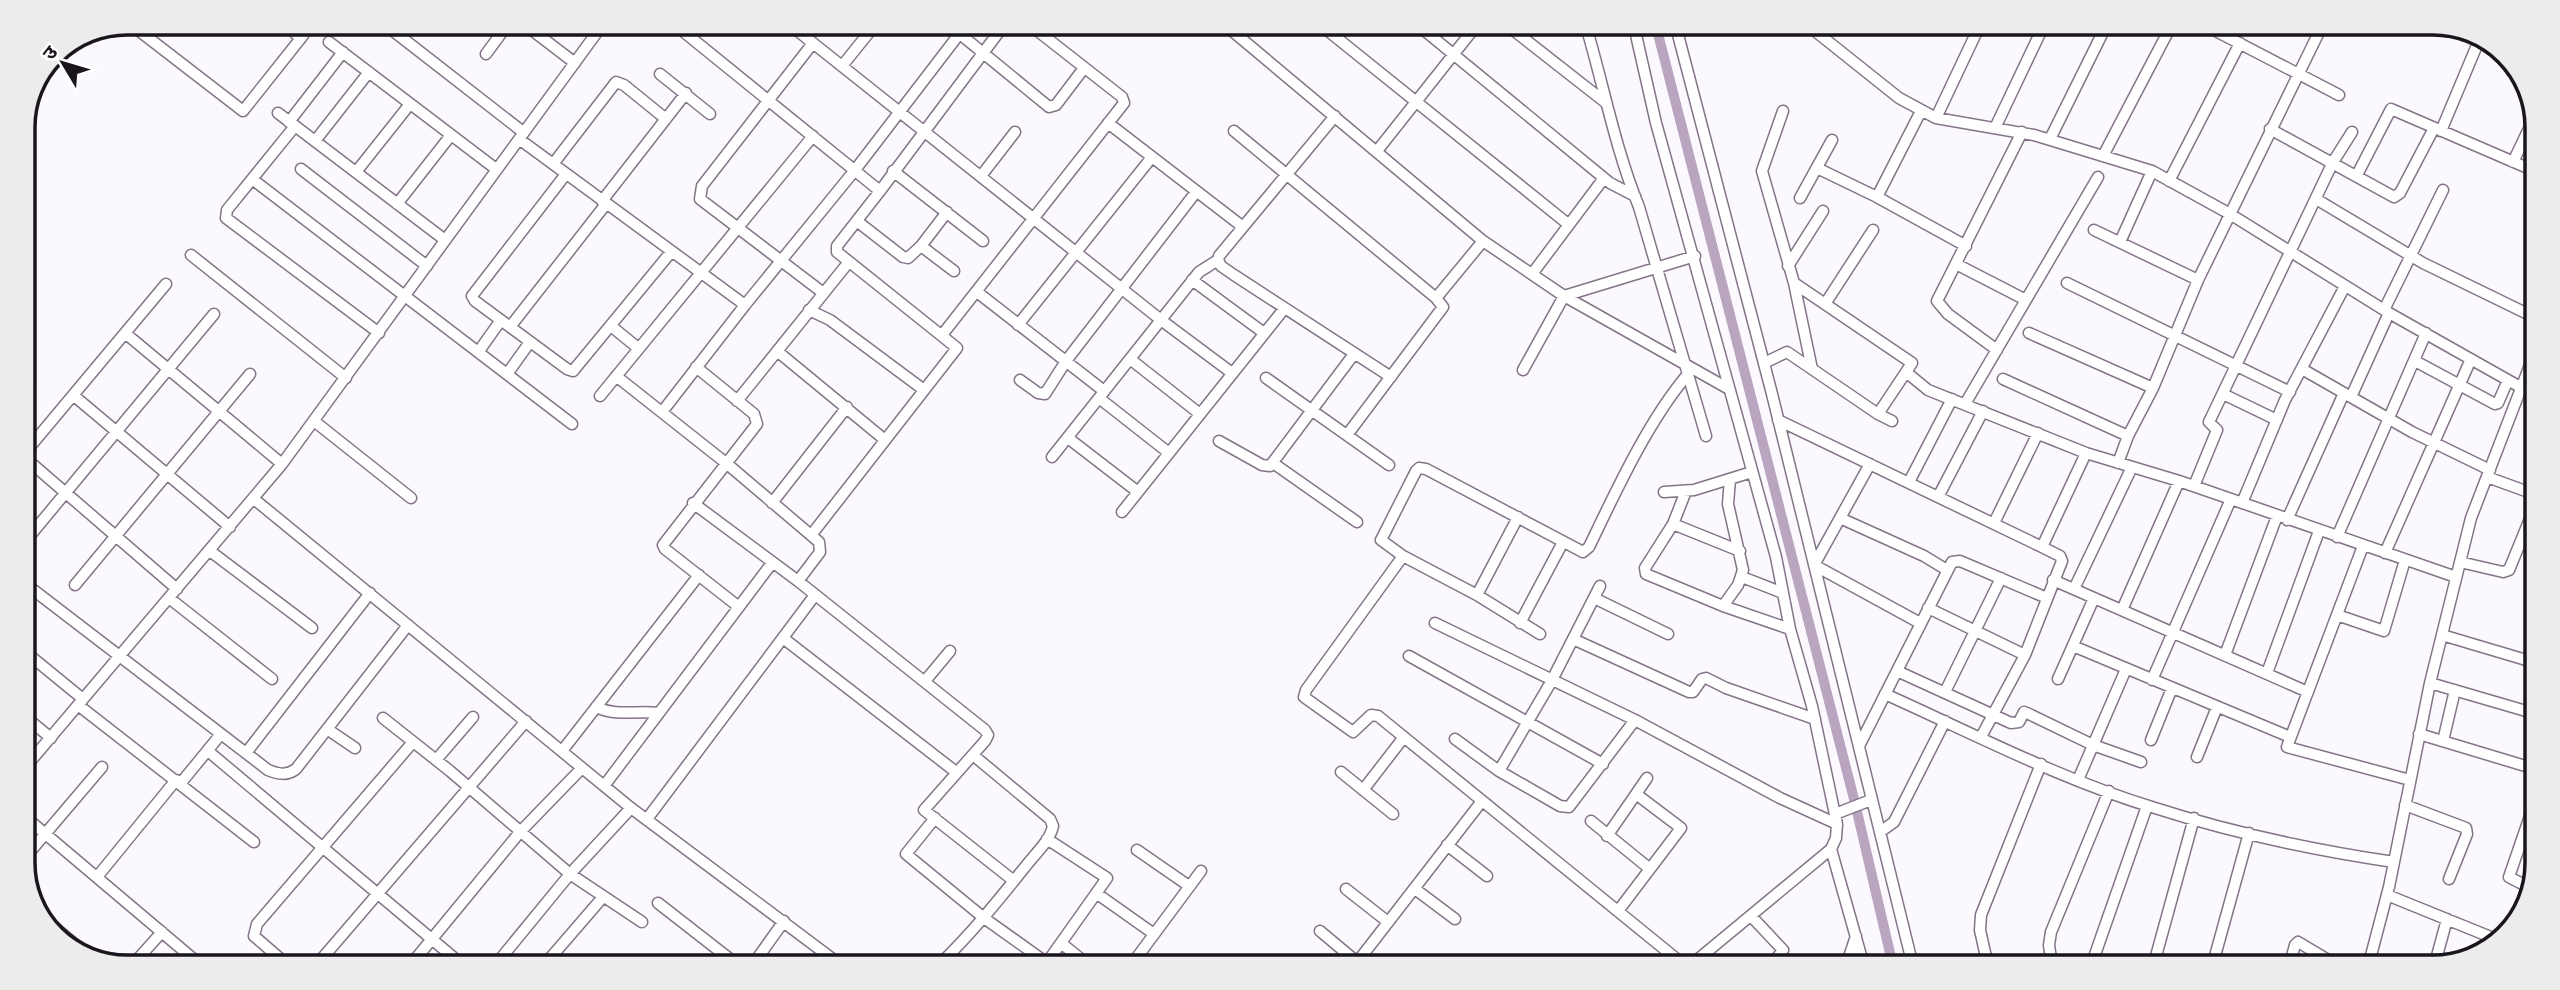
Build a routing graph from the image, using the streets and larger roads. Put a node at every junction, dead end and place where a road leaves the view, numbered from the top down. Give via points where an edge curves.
1 (145, 35) edge
2 (297, 35) edge
3 (303, 35) edge
4 (398, 35) edge
5 (500, 35) edge
6 (538, 35) edge
7 (596, 35) edge
8 (688, 35) edge
9 (803, 35) edge
10 (866, 35) edge
11 (958, 35) edge
12 (962, 35) edge
13 (997, 35) edge
14 (1043, 35) edge
15 (1237, 35) edge
16 (1333, 35) edge
17 (1430, 35) edge
18 (1469, 35) edge
19 (1519, 35) edge
20 (1589, 35) edge
21 (1636, 35) edge
22 (1678, 35) edge
23 (1820, 35) edge
24 (1975, 35) edge
25 (2039, 35) edge
26 (2101, 35) edge
27 (2166, 35) edge
28 (2224, 35) edge
29 (2317, 35) edge
30 (301, 38) junction
31 (329, 42) dead end
32 (813, 43) junction
33 (2240, 43) junction
34 (2476, 46) edge
35 (343, 52) junction
36 (486, 54) dead end
37 (983, 54) junction
38 (1453, 54) junction
39 (575, 63) junction
40 (842, 66) junction
41 (1084, 68) junction
42 (369, 72) junction
43 (660, 74) dead end
44 (2297, 74) junction
45 (686, 93) junction
46 (2339, 95) dead end
47 (768, 100) junction
48 (1416, 101) junction
49 (1605, 102) junction
50 (410, 104) junction
51 (900, 111) junction
52 (1783, 111) dead end
53 (1921, 111) junction
54 (278, 113) dead end
55 (710, 114) dead end
56 (1335, 116) junction
57 (666, 118) junction
58 (1936, 118) junction
59 (1108, 123) junction
60 (292, 124) junction
61 (1995, 128) junction
62 (2270, 129) junction
63 (2437, 129) junction
64 (924, 131) junction
65 (1234, 131) dead end
66 (1015, 132) dead end
67 (2022, 132) junction
68 (2351, 132) dead end
69 (452, 135) junction
70 (521, 135) junction
71 (813, 136) junction
72 (2525, 137) edge
73 (2050, 139) junction
74 (1832, 140) dead end
75 (315, 141) junction
76 (1377, 151) junction
77 (2103, 156) junction
78 (1152, 157) junction
79 (2333, 162) junction
80 (2513, 162) junction
81 (553, 164) junction
82 (1817, 167) junction
83 (2525, 167) edge
84 (301, 169) dead end
85 (496, 169) junction
86 (855, 170) junction
87 (893, 171) junction
88 (2151, 171) junction
89 (356, 172) junction
90 (566, 174) junction
91 (1286, 175) junction
92 (2357, 175) junction
93 (981, 176) junction
94 (2098, 177) dead end
95 (1604, 178) junction
96 (252, 179) junction
97 (2169, 181) junction
98 (2443, 190) dead end
99 (880, 191) junction
100 (1196, 192) junction
101 (1635, 196) junction
102 (1877, 197) junction
103 (1800, 198) dead end
104 (2316, 199) junction
105 (604, 203) junction
106 (397, 204) junction
107 (1823, 211) dead end
108 (947, 212) junction
109 (2230, 214) junction
110 (1033, 217) junction
111 (858, 222) junction
112 (1568, 224) junction
113 (1242, 227) junction
114 (739, 228) junction
115 (1872, 230) dead end
116 (2094, 230) dead end
117 (445, 240) junction
118 (983, 241) dead end
119 (1483, 241) junction
120 (2120, 242) junction
121 (921, 246) junction
122 (1966, 246) junction
123 (1076, 251) junction
124 (2291, 251) junction
125 (671, 252) junction
126 (191, 255) dead end
127 (1695, 256) junction
128 (2412, 256) junction
129 (782, 260) junction
130 (1218, 260) junction
131 (848, 263) junction
132 (1956, 264) junction
133 (427, 266) junction
134 (1788, 266) junction
135 (1656, 267) junction
136 (954, 271) dead end
137 (701, 272) junction
138 (1532, 274) junction
139 (1192, 280) junction
140 (2198, 280) junction
141 (2067, 283) dead end
142 (166, 284) dead end
143 (1794, 284) junction
144 (2345, 286) junction
145 (1122, 288) junction
146 (822, 292) junction
147 (977, 292) junction
148 (406, 295) junction
149 (1564, 296) junction
150 (1436, 298) junction
151 (2026, 300) junction
152 (1825, 304) junction
153 (745, 306) junction
154 (1284, 309) junction
155 (809, 310) junction
156 (2387, 311) junction
157 (2525, 312) edge
158 (214, 314) dead end
159 (501, 320) junction
160 (1161, 320) junction
161 (1018, 325) junction
162 (611, 326) junction
163 (510, 327) junction
164 (125, 333) junction
165 (379, 333) junction
166 (1264, 333) junction
167 (2029, 333) dead end
168 (2175, 334) junction
169 (2426, 334) junction
170 (942, 335) junction
171 (530, 342) junction
172 (638, 348) junction
173 (1997, 350) junction
174 (479, 351) junction
175 (777, 351) junction
176 (1354, 354) junction
177 (1130, 359) junction
178 (2471, 359) junction
179 (1066, 361) junction
180 (2415, 361) junction
181 (1763, 363) junction
182 (2236, 366) junction
183 (696, 367) junction
184 (168, 369) junction
185 (1812, 369) junction
186 (2301, 369) junction
187 (1523, 370) dead end
188 (1687, 370) junction
189 (1906, 372) junction
190 (1232, 373) junction
191 (250, 374) dead end
192 (507, 374) junction
193 (617, 376) junction
194 (1391, 377) junction
195 (346, 378) junction
196 (1266, 378) dead end
197 (2003, 379) dead end
198 (1020, 380) dead end
199 (2508, 380) junction
200 (2525, 380) edge
201 (2459, 385) junction
202 (2153, 388) junction
203 (2522, 388) junction
204 (1729, 389) junction
205 (924, 390) junction
206 (2290, 392) junction
207 (2222, 394) junction
208 (1102, 395) junction
209 (2347, 395) junction
210 (73, 396) junction
211 (600, 396) dead end
212 (1952, 399) junction
213 (737, 401) junction
214 (1965, 404) junction
215 (847, 407) junction
216 (219, 411) junction
217 (1313, 411) junction
218 (1983, 411) junction
219 (662, 412) junction
220 (1200, 414) junction
221 (1878, 415) junction
222 (2389, 419) junction
223 (1778, 420) junction
224 (2277, 420) junction
225 (314, 421) junction
226 (1892, 421) dead end
227 (572, 424) dead end
228 (117, 431) junction
229 (2038, 433) junction
230 (1348, 435) junction
231 (1706, 436) dead end
232 (2128, 436) junction
233 (1068, 438) junction
234 (885, 440) junction
235 (1219, 441) dead end
236 (35, 442) edge
237 (2432, 442) junction
238 (1169, 453) junction
239 (2086, 453) junction
240 (1052, 457) dead end
241 (726, 463) junction
242 (1273, 463) junction
243 (2118, 463) junction
244 (282, 464) junction
245 (1870, 464) junction
246 (1390, 466) dead end
247 (35, 467) edge
248 (2132, 467) junction
249 (1752, 472) junction
250 (168, 473) junction
251 (2489, 474) junction
252 (1730, 479) junction
253 (2179, 481) junction
254 (1909, 482) junction
255 (2194, 486) junction
256 (2525, 490) edge
257 (1686, 491) junction
258 (1138, 492) junction
259 (1664, 492) dead end
260 (65, 494) junction
261 (1938, 497) junction
262 (411, 498) dead end
263 (254, 499) junction
264 (2231, 499) junction
265 (694, 503) junction
266 (772, 503) junction
267 (2242, 503) junction
268 (1122, 512) dead end
269 (1518, 517) junction
270 (1840, 518) junction
271 (2282, 518) junction
272 (1357, 522) dead end
273 (1994, 523) junction
274 (1672, 524) junction
275 (230, 527) junction
276 (35, 530) edge
277 (2319, 531) junction
278 (2525, 531) edge
279 (812, 534) junction
280 (115, 537) junction
281 (2337, 537) junction
282 (1563, 542) junction
283 (2363, 545) junction
284 (2042, 547) junction
285 (210, 551) junction
286 (1740, 551) junction
287 (2385, 553) junction
288 (1403, 555) junction
289 (2405, 559) junction
290 (2460, 562) junction
291 (772, 563) junction
292 (1814, 565) junction
293 (1947, 570) junction
294 (699, 575) junction
295 (1742, 577) junction
296 (2456, 577) junction
297 (2001, 578) junction
298 (2053, 580) junction
299 (798, 581) junction
300 (75, 585) dead end
301 (1600, 586) dead end
302 (177, 589) junction
303 (2074, 589) junction
304 (35, 591) edge
305 (370, 593) junction
306 (1783, 593) junction
307 (815, 595) junction
308 (1477, 595) junction
309 (169, 598) junction
310 (1594, 598) junction
311 (2047, 598) junction
312 (2094, 598) junction
313 (1723, 606) junction
314 (739, 607) junction
315 (1928, 608) junction
316 (2122, 610) junction
317 (2337, 615) junction
318 (1435, 623) dead end
319 (1520, 623) junction
320 (1920, 623) junction
321 (408, 625) junction
322 (312, 628) dead end
323 (1790, 629) junction
324 (1975, 631) junction
325 (2171, 632) junction
326 (1668, 634) dead end
327 (1540, 635) dead end
328 (2442, 635) junction
329 (783, 638) junction
330 (1573, 639) junction
331 (2073, 646) junction
332 (950, 651) dead end
333 (2025, 655) junction
334 (2225, 655) junction
335 (120, 656) junction
336 (1409, 656) dead end
337 (2525, 660) edge
338 (35, 661) edge
339 (2126, 669) junction
340 (1897, 671) junction
341 (2267, 674) junction
342 (272, 679) dead end
343 (2058, 679) dead end
344 (2152, 680) junction
345 (925, 681) junction
346 (1551, 682) junction
347 (2430, 682) junction
348 (2172, 688) junction
349 (2455, 690) junction
350 (2308, 691) junction
351 (1945, 692) junction
352 (1885, 694) junction
353 (81, 702) junction
354 (596, 707) junction
355 (2217, 707) junction
356 (2525, 711) edge
357 (659, 713) junction
358 (1994, 715) junction
359 (472, 717) dead end
360 (383, 718) dead end
361 (1815, 719) junction
362 (1635, 720) junction
363 (526, 721) junction
364 (1945, 721) junction
365 (1528, 722) junction
366 (35, 725) edge
367 (327, 729) junction
368 (221, 734) junction
369 (2419, 734) junction
370 (1404, 737) junction
371 (1981, 737) junction
372 (2290, 737) junction
373 (51, 738) junction
374 (1455, 739) dead end
375 (2151, 740) dead end
376 (2444, 741) junction
377 (413, 742) junction
378 (2093, 745) junction
379 (1859, 746) junction
380 (355, 748) dead end
381 (208, 751) junction
382 (562, 751) junction
383 (246, 753) junction
384 (972, 755) junction
385 (35, 756) edge
386 (2197, 757) dead end
387 (436, 760) junction
388 (2141, 762) dead end
389 (1603, 764) junction
390 (2041, 764) junction
391 (2525, 766) edge
392 (102, 767) dead end
393 (582, 768) junction
394 (1499, 771) junction
395 (956, 772) junction
396 (1341, 772) dead end
397 (1647, 778) dead end
398 (2078, 780) junction
399 (2410, 780) junction
400 (178, 782) junction
401 (604, 786) junction
402 (469, 788) junction
403 (1363, 790) junction
404 (2109, 791) junction
405 (1636, 794) junction
406 (1482, 801) junction
407 (1868, 801) junction
408 (2405, 805) junction
409 (2147, 806) junction
410 (631, 808) junction
411 (1393, 814) dead end
412 (1838, 816) junction
413 (935, 818) junction
414 (2194, 818) junction
415 (648, 819) junction
416 (1591, 821) dead end
417 (35, 826) edge
418 (520, 832) junction
419 (1880, 832) junction
420 (2249, 833) junction
421 (44, 835) junction
422 (1607, 836) junction
423 (1048, 839) junction
424 (254, 842) dead end
425 (1447, 845) junction
426 (2525, 845) edge
427 (35, 846) edge
428 (323, 849) junction
429 (1831, 849) junction
430 (1138, 850) dead end
431 (2394, 862) junction
432 (1650, 869) junction
433 (1201, 871) dead end
434 (570, 874) junction
435 (1487, 876) dead end
436 (97, 877) junction
437 (2449, 879) dead end
438 (1014, 881) junction
439 (2522, 884) edge
440 (1189, 886) junction
441 (1346, 889) dead end
442 (1415, 889) junction
443 (378, 893) junction
444 (1096, 893) junction
445 (2387, 895) junction
446 (603, 897) junction
447 (658, 903) dead end
448 (1618, 911) junction
449 (1751, 916) junction
450 (984, 918) junction
451 (1455, 919) dead end
452 (2447, 919) junction
453 (784, 921) junction
454 (642, 922) dead end
455 (1388, 922) junction
456 (1320, 931) dead end
457 (162, 932) junction
458 (1154, 934) junction
459 (1856, 936) junction
460 (2488, 936) edge
461 (432, 939) junction
462 (1061, 943) junction
463 (141, 955) edge
464 (189, 955) edge
465 (275, 955) edge
466 (325, 955) edge
467 (419, 955) edge
468 (451, 955) edge
469 (503, 955) edge
470 (554, 955) edge
471 (725, 955) edge
472 (760, 955) edge
473 (828, 955) edge
474 (949, 955) edge
475 (1034, 955) edge
476 (1052, 955) edge
477 (1076, 955) edge
478 (1139, 955) edge
479 (1347, 955) edge
480 (1362, 955) edge
481 (1672, 955) edge
482 (1702, 955) edge
483 (1779, 955) edge
484 (1850, 955) edge
485 (1861, 955) edge
486 (1910, 955) edge
487 (1986, 955) edge
488 (2050, 955) edge
489 (2095, 955) edge
490 (2156, 955) edge
491 (2215, 955) edge
492 (2292, 955) edge
493 (2320, 955) edge
494 (2371, 955) edge
495 (2437, 955) edge

1 - 30 street via 243,111
2 - 30 street
3 - 30 street
4 - 70 street
5 - 36 street
6 - 39 street
7 - 39 street
8 - 47 street
9 - 32 street
10 - 40 street
11 - 51 street
12 - 37 street
13 - 37 street
14 - 41 street
15 - 56 street
16 - 48 street
17 - 38 street
18 - 38 street
19 - 49 street
20 - 49 street
21 - 127 street
22 - 181 street
23 - 53 street
24 - 58 street
25 - 61 street
26 - 73 street
27 - 77 street
28 - 33 street
29 - 44 street
31 - 35 street
32 - 40 street
32 - 47 street
33 - 44 street
33 - 97 street
34 - 63 street
35 - 42 street
35 - 60 street
37 - 41 street via 1052,107
37 - 64 street
38 - 48 street
38 - 95 street
39 - 70 street
40 - 51 street
41 - 59 street via 1124,100
42 - 50 street
42 - 75 street
43 - 45 street
44 - 46 street
44 - 62 street
45 - 55 street
45 - 57 street
47 - 71 street
47 - 114 street via 699,193
48 - 76 street
48 - 112 street
49 - 101 street
50 - 69 street
50 - 89 street
51 - 64 street
51 - 86 street
52 - 134 street via 1762,171
53 - 58 street
53 - 102 street
54 - 60 street
56 - 76 street
56 - 91 street
57 - 81 street via 616,82
57 - 105 street
58 - 61 street
59 - 78 street
59 - 110 street
60 - 75 street
60 - 96 street
61 - 67 street
62 - 79 street
62 - 109 street
63 - 80 street
63 - 92 street via 2398,196
63 - 92 street via 2391,109
64 - 87 street
64 - 93 street
65 - 91 street
66 - 93 street
67 - 73 street
67 - 122 street
68 - 79 street
69 - 85 street
69 - 106 street
70 - 81 street
70 - 85 street
71 - 86 street
71 - 114 street
72 - 80 street
73 - 77 street
74 - 82 street
75 - 89 street
76 - 119 street
77 - 88 street
78 - 100 street
78 - 123 street
79 - 92 street
79 - 104 street
80 - 83 street
81 - 90 street
82 - 102 street
82 - 103 street
84 - 133 street
85 - 117 street
86 - 99 street
86 - 129 street
87 - 99 street
87 - 108 street
88 - 97 street
88 - 120 street
89 - 106 street
90 - 105 street
90 - 159 street via 473,293 475,301
91 - 113 street
91 - 150 street
93 - 110 street
94 - 151 street
95 - 101 street
95 - 112 street
96 - 148 street
96 - 165 street via 227,210 226,218
97 - 109 street
98 - 128 street
99 - 111 street
100 - 113 street
100 - 145 street
101 - 135 street
102 - 122 street
104 - 124 street
104 - 128 street
105 - 125 street
105 - 163 street
106 - 117 street
107 - 134 street
108 - 118 street
108 - 121 street
109 - 124 street
109 - 140 street
110 - 123 street
110 - 147 street
111 - 121 street via 906,258
111 - 131 street via 836,250
112 - 138 street
113 - 130 street
114 - 129 street
114 - 137 street
115 - 152 street
116 - 120 street
117 - 133 street
119 - 138 street
119 - 150 street
120 - 140 street
121 - 136 street
122 - 132 street
123 - 145 street
123 - 161 street
124 - 144 street
124 - 182 street
125 - 137 street
125 - 162 street
126 - 195 street
127 - 135 street
127 - 204 street
128 - 156 street
128 - 157 street
129 - 146 street
129 - 153 street
130 - 139 street
130 - 154 street
131 - 146 street
131 - 170 street
132 - 151 street
132 - 173 street via 1937,301
133 - 148 street
134 - 143 street
135 - 149 street
135 - 188 street
137 - 153 street
137 - 172 street
138 - 149 street
139 - 160 street
139 - 166 street
140 - 168 street
141 - 168 street
142 - 164 street
143 - 152 street
143 - 185 street
144 - 156 street
144 - 186 street
145 - 160 street
145 - 179 street
146 - 155 street
147 - 161 street
147 - 170 street
148 - 165 street
148 - 174 street
149 - 187 street
149 - 188 street
150 - 194 street via 1442,310
151 - 173 street
152 - 189 street via 1912,363
153 - 183 street
154 - 166 street
154 - 176 street
155 - 175 street
155 - 205 street via 830,320
156 - 169 street
156 - 209 street
158 - 184 street
159 - 163 street
159 - 174 street
160 - 177 street
160 - 190 street
161 - 179 street
162 - 171 street via 573,371
162 - 172 street
163 - 171 street
164 - 184 street
164 - 210 street
165 - 195 street
166 - 190 street
167 - 202 street
168 - 182 street
168 - 202 street
169 - 178 street
169 - 180 street
170 - 205 street via 957,348
171 - 192 street
172 - 193 street
173 - 214 street
174 - 192 street
175 - 213 street
175 - 215 street
176 - 194 street
176 - 217 street
177 - 208 street
177 - 220 street
178 - 199 street
178 - 201 street
179 - 198 street via 1045,394
179 - 208 street
180 - 201 street
180 - 222 street
181 - 185 street via 1787,352
181 - 223 street
182 - 206 street
182 - 207 street
183 - 213 street
183 - 219 street
184 - 216 street
184 - 228 street
185 - 221 street
186 - 206 street
186 - 209 street
188 - 204 street
188 - 231 street
188 - 282 street via 1623,477 1589,547 1580,552
189 - 212 street via 1928,390
189 - 221 street
190 - 220 street
191 - 216 street
192 - 227 street
193 - 211 street
193 - 219 street
194 - 230 street
195 - 225 street
196 - 217 street
197 - 232 street
199 - 201 street via 2497,404
199 - 203 street
200 - 203 street
201 - 237 street
202 - 232 street
203 - 251 street
204 - 249 street
205 - 234 street
206 - 224 street
207 - 224 street
207 - 255 street via 2209,422 2217,430
208 - 233 street
208 - 238 street
209 - 222 street
209 - 271 street
210 - 228 street
210 - 236 street
212 - 214 street
212 - 254 street
213 - 241 street via 757,421
214 - 218 street
215 - 234 street
215 - 266 street
216 - 244 street
216 - 250 street
217 - 230 street
217 - 242 street
218 - 229 street
218 - 261 street
219 - 241 street
220 - 238 street
221 - 226 street
222 - 237 street
222 - 281 street
223 - 245 street
223 - 292 street
224 - 267 street
225 - 244 street
225 - 262 street
228 - 250 street
228 - 260 street
229 - 239 street
229 - 273 street
230 - 246 street
232 - 243 street
233 - 240 street
233 - 258 street
234 - 279 street
235 - 242 street via 1262,464
237 - 251 street
237 - 287 street
238 - 258 street
239 - 243 street
239 - 284 street
241 - 265 street
241 - 266 street
242 - 272 street
243 - 248 street
244 - 263 street
245 - 254 street
245 - 270 street
247 - 260 street
248 - 253 street
248 - 303 street
249 - 252 street
249 - 306 street
250 - 275 street
250 - 280 street
251 - 256 street
251 - 290 street
252 - 257 street
252 - 286 street via 1728,504
253 - 255 street
253 - 316 street
254 - 261 street
255 - 264 street
257 - 259 street
257 - 274 street
258 - 268 street
260 - 276 street
260 - 280 street
261 - 273 street
263 - 275 street
263 - 305 street
264 - 267 street
264 - 325 street
265 - 291 street
265 - 294 street via 663,545
266 - 279 street
267 - 271 street
269 - 282 street
269 - 288 street via 1419,468 1381,538
269 - 308 street
270 - 292 street
270 - 293 street
271 - 277 street
271 - 334 street
273 - 284 street
274 - 286 street
274 - 313 street via 1645,568 1646,574
275 - 285 street
277 - 281 street
277 - 341 street
278 - 290 street via 2509,570
279 - 299 street via 819,541 820,552
280 - 300 street
280 - 302 street
281 - 283 street
282 - 319 street
283 - 287 street
283 - 317 street
284 - 298 street via 2062,558
285 - 302 street
285 - 322 street
286 - 295 street
287 - 289 street
288 - 308 street
288 - 370 street via 1304,697 1348,730 1357,731 1375,714
289 - 296 street
289 - 317 street via 2384,631
290 - 296 street
291 - 299 street
291 - 314 street
292 - 320 street
292 - 379 street
293 - 297 street via 1952,562 1960,561
293 - 315 street
294 - 314 street
294 - 354 street
295 - 306 street
295 - 313 street
296 - 328 street
297 - 311 street
297 - 324 street
298 - 303 street
298 - 311 street
299 - 307 street
301 - 310 street
302 - 309 street
303 - 312 street
304 - 335 street
305 - 321 street
305 - 383 street
306 - 323 street
307 - 329 street
307 - 345 street
308 - 319 street
309 - 335 street
309 - 342 street
310 - 326 street
310 - 330 street
311 - 333 street
312 - 316 street
312 - 331 street
313 - 323 street
314 - 357 street
315 - 320 street
315 - 324 street
316 - 325 street
317 - 350 street
318 - 346 street
319 - 327 street
320 - 340 street
321 - 363 street
321 - 367 street
323 - 361 street
324 - 333 street
324 - 351 street
325 - 334 street
325 - 344 street
328 - 337 street
328 - 347 street
329 - 395 street
329 - 415 street
330 - 346 street
330 - 361 street via 1689,692 1706,678
331 - 339 street
331 - 343 street
332 - 345 street
333 - 358 street
334 - 341 street
335 - 353 street
335 - 368 street
336 - 365 street
338 - 353 street
339 - 344 street
339 - 378 street
340 - 351 street
340 - 352 street
341 - 350 street
344 - 348 street
345 - 384 street via 988,732
346 - 362 street
346 - 365 street
347 - 349 street
347 - 369 street
348 - 355 street
348 - 375 street
349 - 356 street
349 - 376 street
350 - 372 street
351 - 358 street
352 - 364 street
352 - 379 street
353 - 373 street
353 - 400 street
354 - 357 street via 622,714
354 - 382 street
355 - 372 street
355 - 386 street
357 - 401 street
358 - 371 street
358 - 378 street via 2015,724 2024,712 2029,713
359 - 387 street
360 - 377 street
361 - 412 street
362 - 389 street
362 - 412 street via 1780,798
363 - 382 street
363 - 402 street
364 - 371 street
364 - 419 street via 1894,822
365 - 389 street
365 - 394 street
366 - 373 street
367 - 380 street
367 - 383 street via 291,773 274,772
368 - 381 street
368 - 383 street
369 - 376 street
369 - 399 street
370 - 403 street
370 - 406 street
371 - 390 street
372 - 399 street via 2287,747
373 - 385 street
374 - 394 street
376 - 391 street
377 - 387 street
377 - 428 street
378 - 388 street
378 - 398 street
379 - 407 street
381 - 400 street
381 - 428 street
382 - 393 street
384 - 395 street
384 - 423 street via 1050,819 1053,826
387 - 402 street
389 - 394 street via 1569,807
390 - 398 street
390 - 487 street via 1981,915
392 - 421 street
393 - 401 street
393 - 418 street
395 - 413 street via 924,810
396 - 403 street
397 - 405 street
398 - 404 street
399 - 408 street
400 - 424 street
400 - 436 street
401 - 410 street
402 - 418 street
402 - 443 street
403 - 411 street
404 - 409 street
404 - 488 street via 2051,932
405 - 422 street
405 - 432 street via 1681,828
406 - 425 street
406 - 448 street
407 - 412 street
407 - 419 street
408 - 431 street
408 - 437 street via 2466,828
409 - 414 street
409 - 489 street
410 - 415 street
410 - 434 street
412 - 429 street
413 - 438 street
413 - 450 street via 906,854
414 - 420 street
414 - 490 street
415 - 453 street
416 - 422 street
417 - 421 street
418 - 434 street
418 - 461 street
419 - 486 street
420 - 431 street via 2281,843
420 - 491 street
421 - 427 street
421 - 436 street
422 - 432 street
423 - 438 street
423 - 444 street via 1107,878
425 - 435 street
425 - 442 street
426 - 439 street via 2509,877
428 - 443 street
428 - 465 street via 257,924 254,936
429 - 449 street
429 - 459 street
430 - 440 street
431 - 445 street
432 - 448 street
433 - 440 street
434 - 446 street
434 - 469 street
436 - 457 street
438 - 450 street
440 - 458 street
441 - 455 street
442 - 451 street
442 - 455 street
443 - 461 street
443 - 466 street
444 - 458 street
444 - 462 street
445 - 452 street
445 - 494 street
446 - 454 street
446 - 470 street
447 - 471 street
448 - 481 street
449 - 482 street
449 - 483 street via 1783,950
450 - 474 street
450 - 475 street
452 - 460 street
452 - 495 street
453 - 472 street
453 - 473 street
455 - 480 street
456 - 479 street
457 - 463 street
457 - 464 street
458 - 478 street
459 - 484 street
459 - 485 street
461 - 467 street
461 - 468 street
462 - 476 street
462 - 477 street
492 - 493 street via 2298,942

